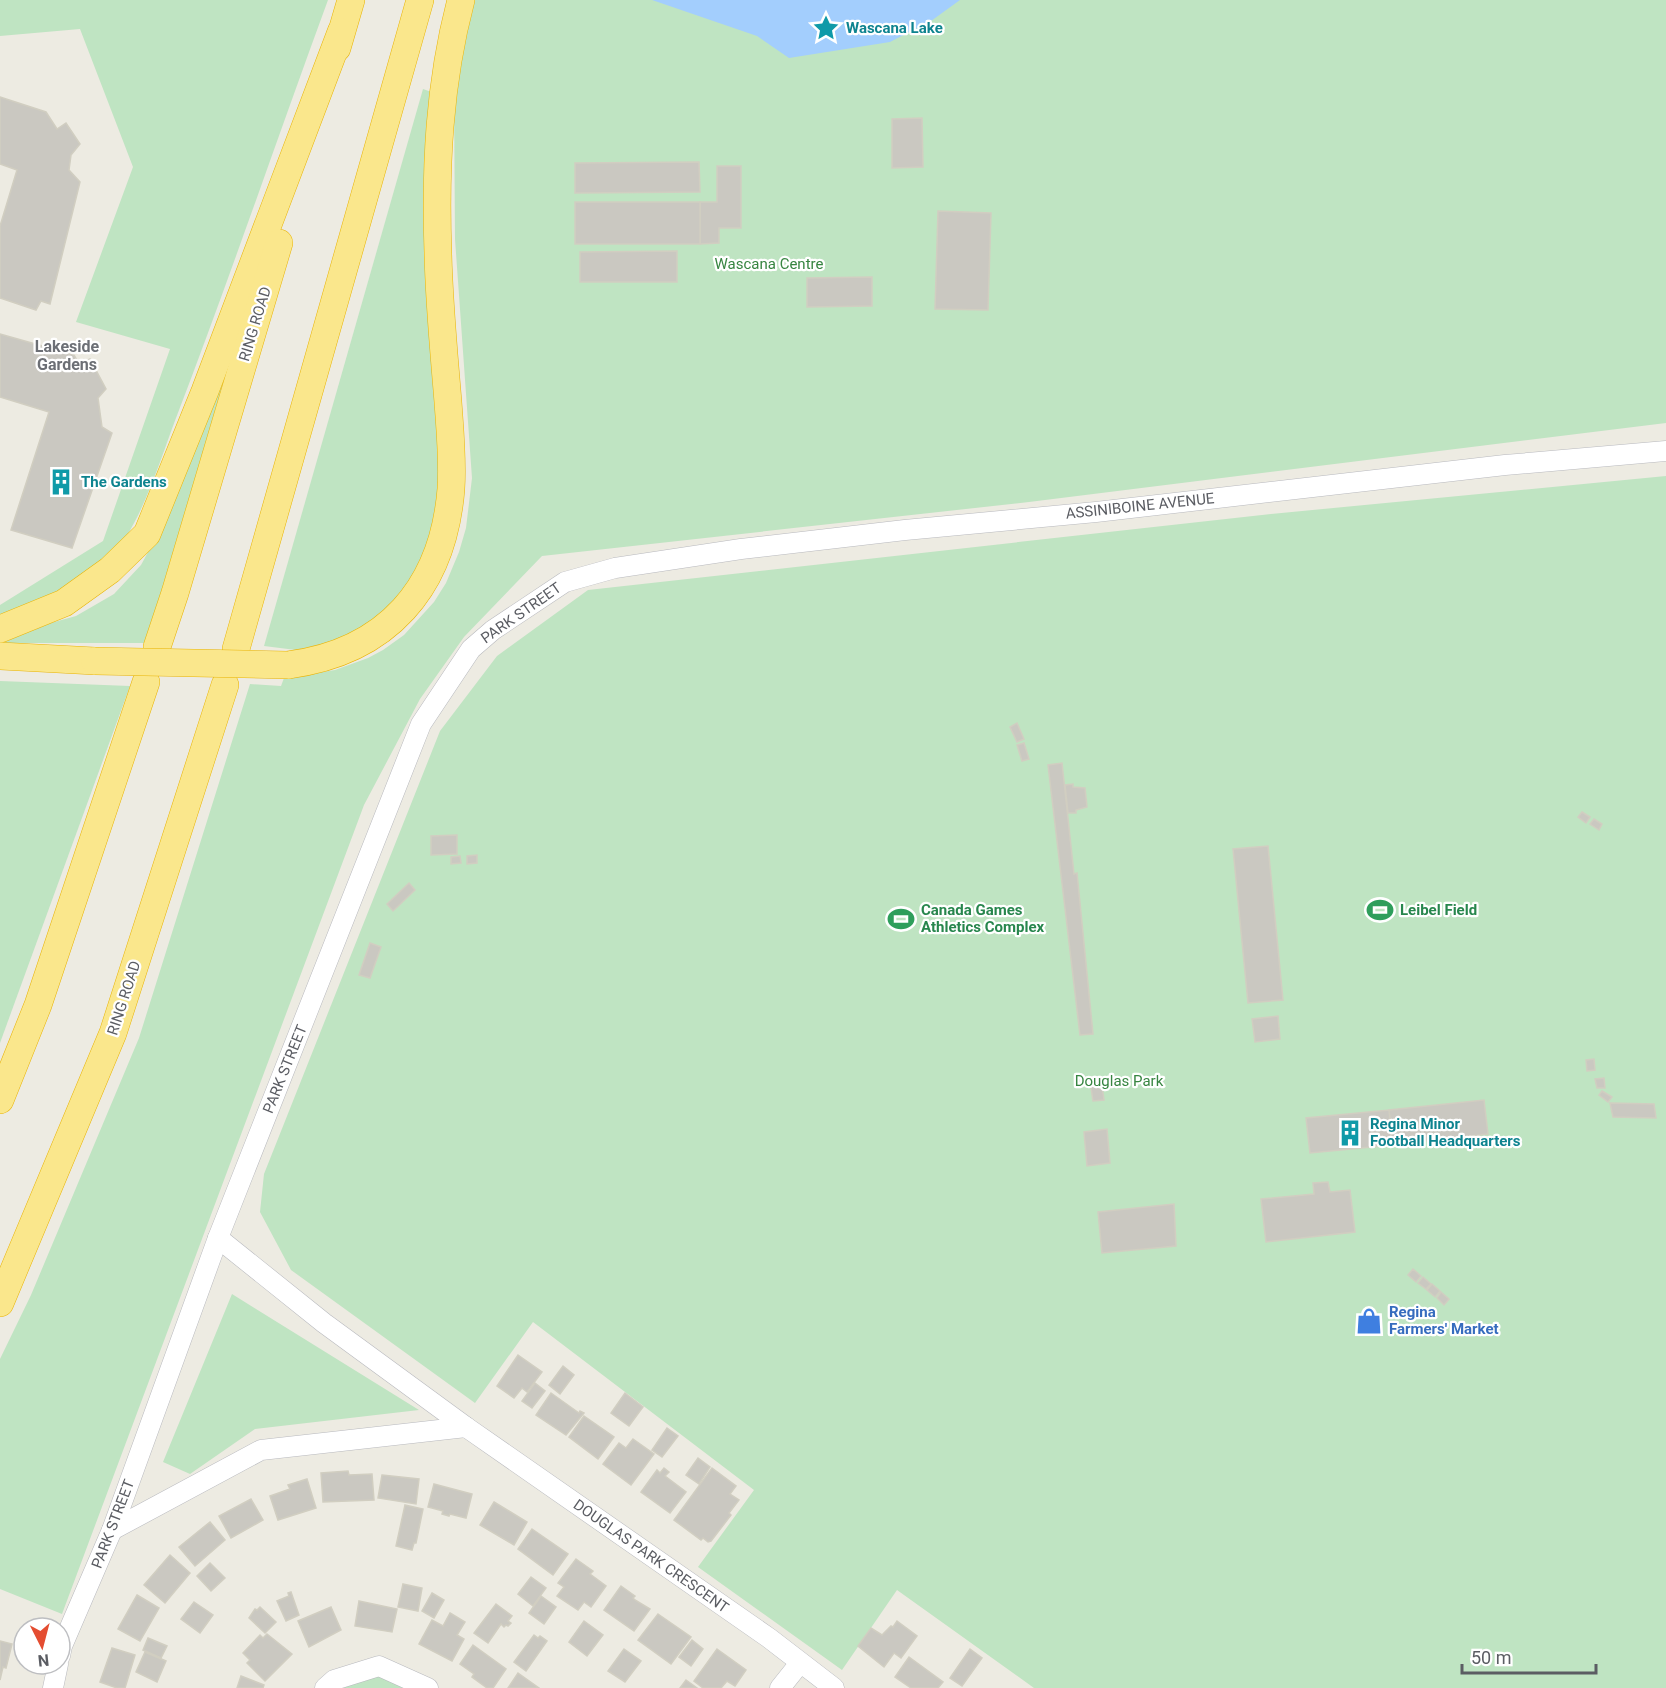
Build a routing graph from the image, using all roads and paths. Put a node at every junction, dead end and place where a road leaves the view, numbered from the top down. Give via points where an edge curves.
1 (351, 0) edge
2 (420, 0) edge
3 (461, 0) edge
4 (341, 32) junction
5 (1666, 451) edge
6 (615, 568) joint
7 (0, 629) edge
8 (157, 647) dead end
9 (236, 649) dead end
10 (0, 656) edge
11 (146, 682) dead end
12 (225, 685) dead end
13 (0, 1100) edge
14 (218, 1238) junction
15 (0, 1303) edge
16 (466, 1427) junction
17 (112, 1530) junction
18 (72, 1623) edge
19 (800, 1663) junction
20 (325, 1688) edge
21 (428, 1688) edge
22 (780, 1688) edge
23 (834, 1688) edge

1 - 4 highway, RING ROAD
2 - 9 highway
3 - 10 highway, bridge via 442,87 438,145 438,254 451,488 439,549 403,612 362,643 334,656 288,665
4 - 7 highway via 147,534 110,570 64,603
4 - 8 highway, RING ROAD
5 - 6 street, ASSINIBOINE AVENUE via 905,530
6 - 14 street, PARK STREET via 565,582 494,630 471,649 421,724
11 - 13 highway via 38,1005
12 - 15 highway, RING ROAD via 113,1033
14 - 16 street, DOUGLAS PARK CRESCENT via 324,1323
14 - 17 street, PARK STREET
16 - 17 street via 261,1450
16 - 19 street, DOUGLAS PARK CRESCENT
17 - 18 street, PARK STREET
19 - 22 street
19 - 23 street, DOUGLAS PARK CRESCENT
20 - 21 street via 334,1680 379,1666

